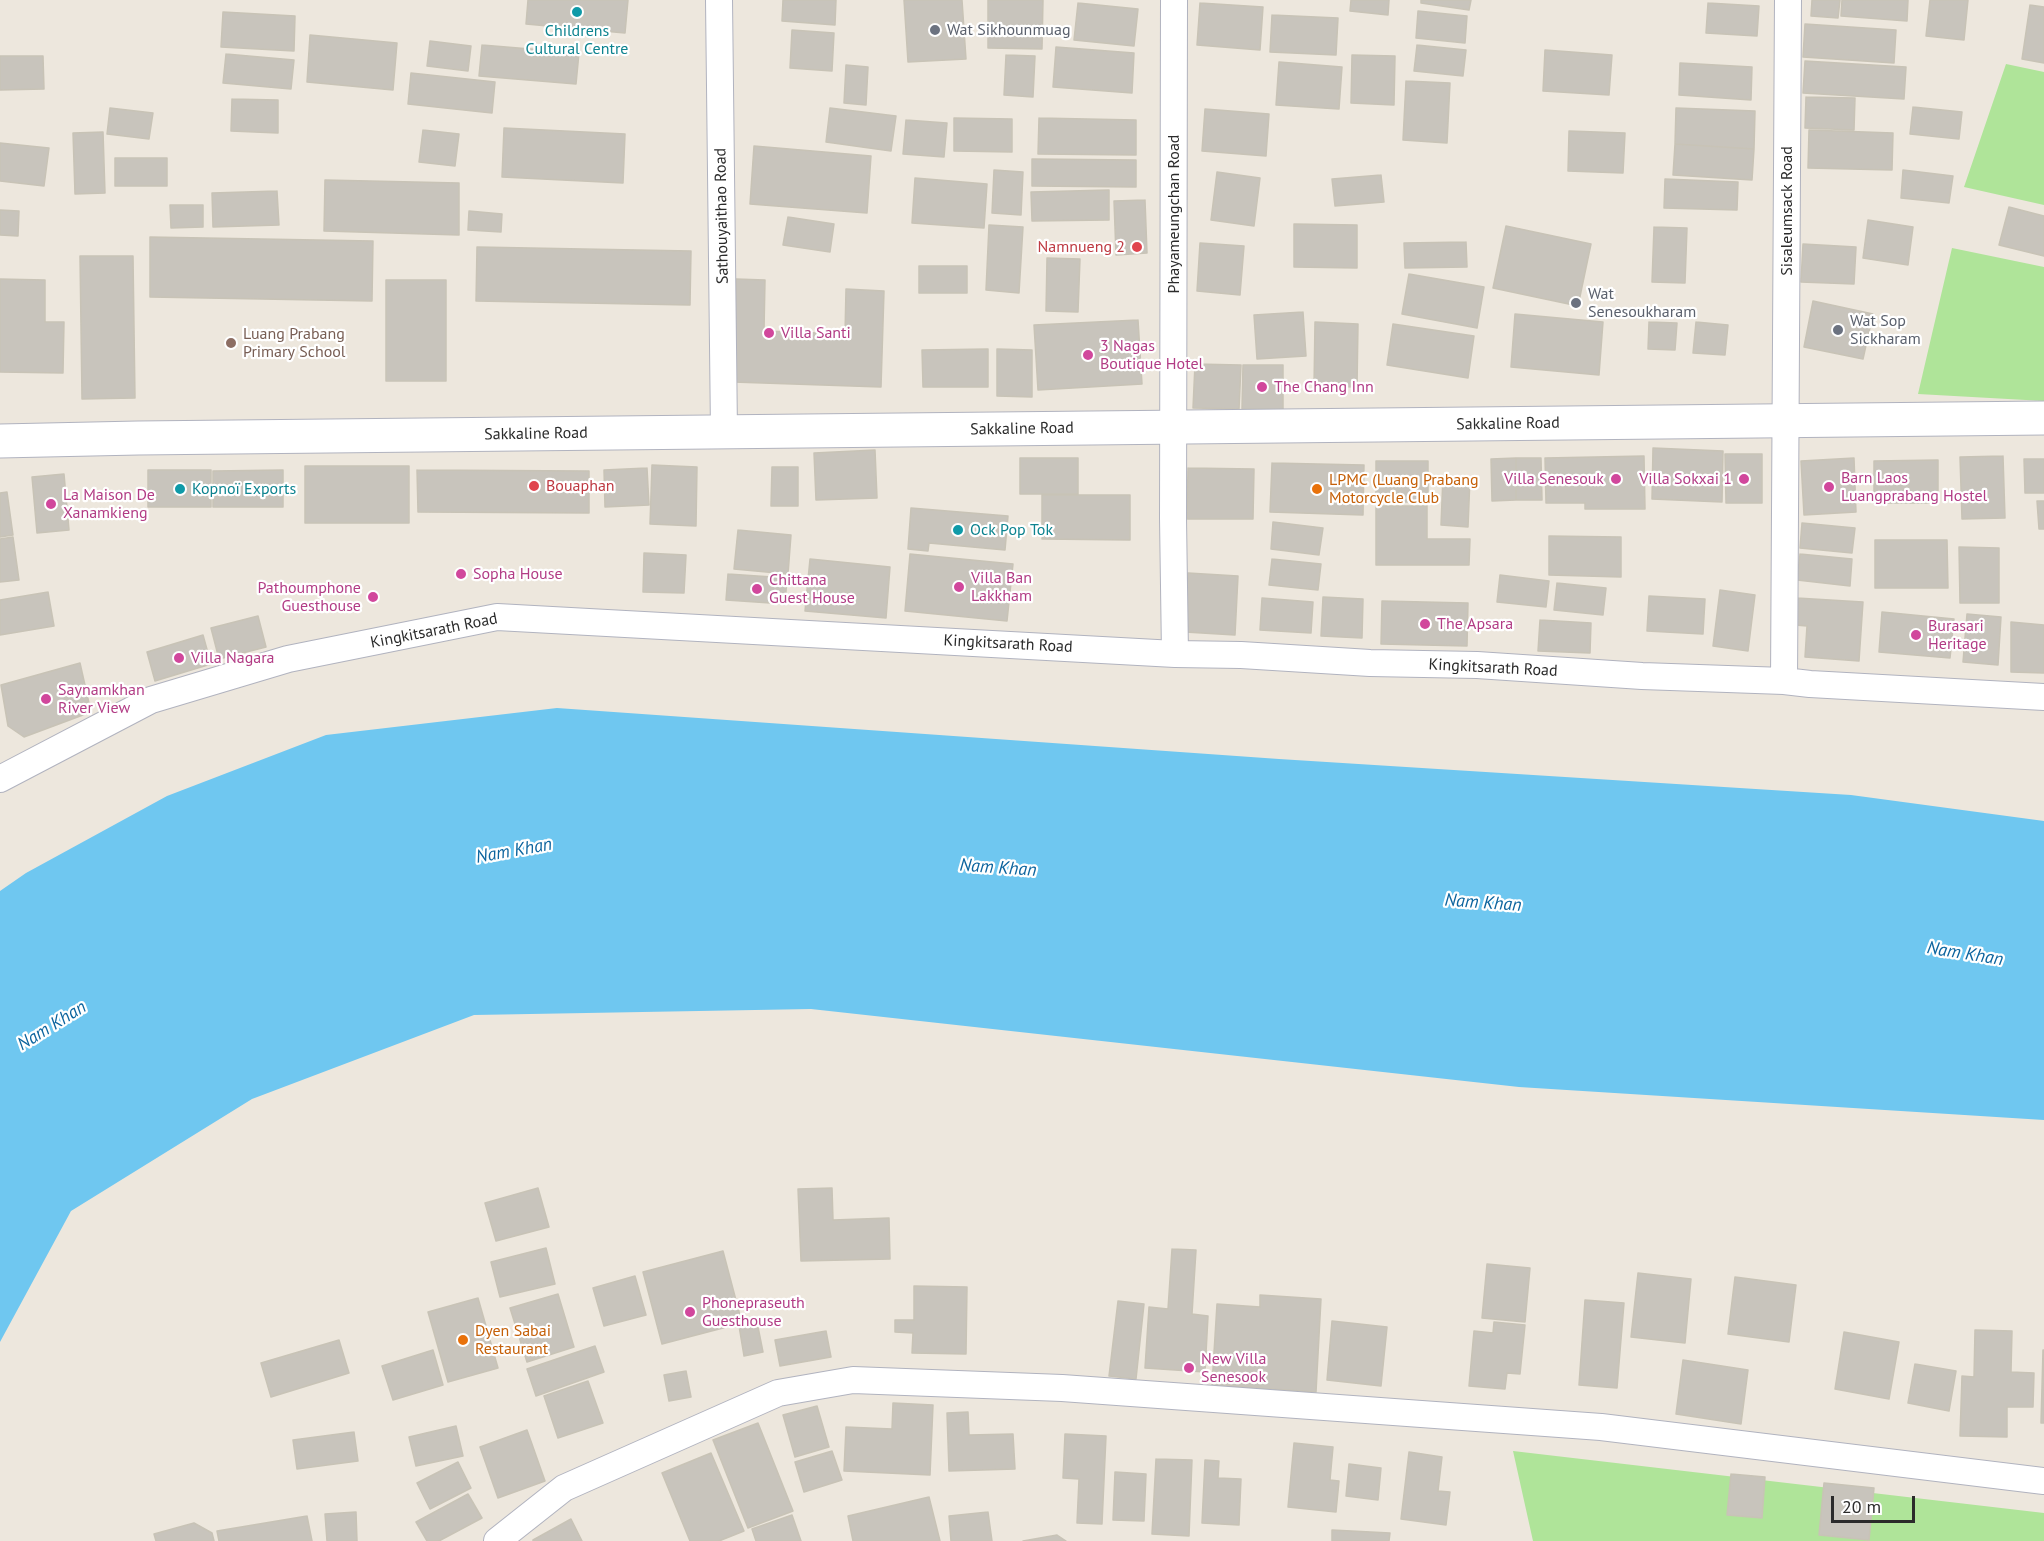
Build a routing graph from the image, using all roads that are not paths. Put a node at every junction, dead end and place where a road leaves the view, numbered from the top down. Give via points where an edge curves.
1 (719, 0) edge
2 (1174, 0) edge
3 (1788, 0) edge
4 (2044, 418) edge
5 (1786, 421) junction
6 (1174, 427) junction
7 (724, 432) junction
8 (0, 441) edge
9 (1175, 654) junction
10 (1784, 681) junction
11 (2044, 697) edge
12 (0, 776) edge
13 (2044, 1481) edge
14 (497, 1541) edge

1 - 7 street, Sathouyaithao Road
2 - 6 street, Phayameungchan Road
3 - 5 street, Sisaleumsack Road
4 - 5 main road, Sakkaline Road
5 - 6 main road, Sakkaline Road
5 - 10 street, Sisaleumsack Road
6 - 7 main road, Sakkaline Road
6 - 9 street, Phayameungchan Road
7 - 8 main road, Sakkaline Road
9 - 10 street, Kingkitsarath Road
9 - 12 street, Kingkitsarath Road via 497,617 288,660 151,700
10 - 11 street, Kingkitsarath Road
13 - 14 street via 1601,1427 1062,1388 853,1380 778,1394 564,1488

